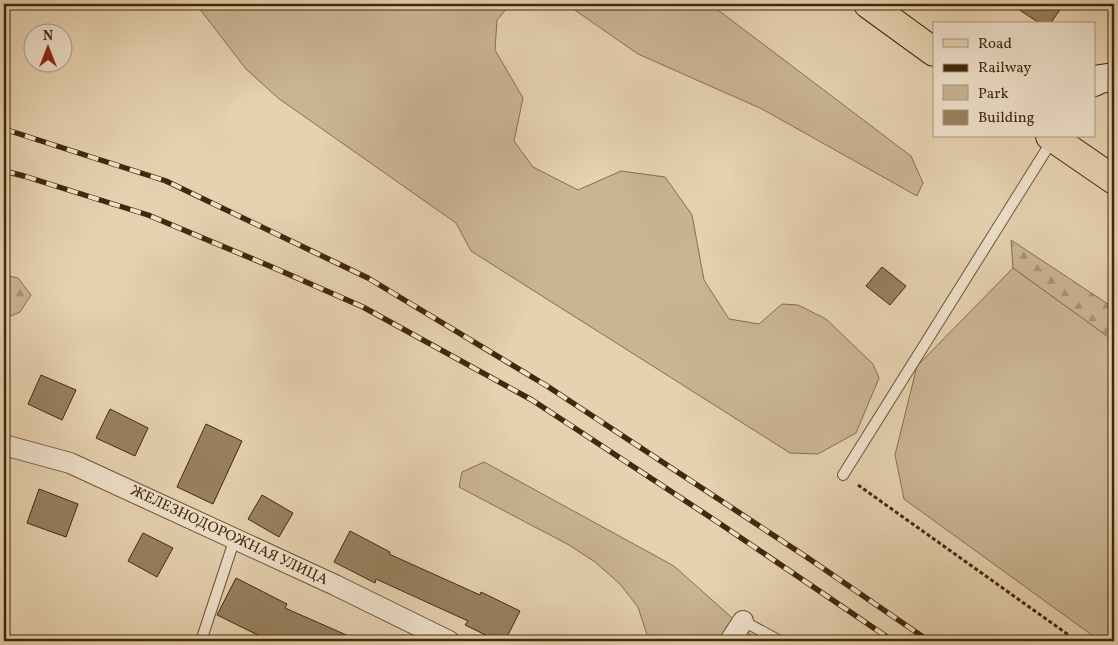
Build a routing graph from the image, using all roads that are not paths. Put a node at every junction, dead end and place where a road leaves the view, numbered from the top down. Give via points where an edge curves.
1 (868, 4) edge
2 (933, 51) edge
3 (1114, 77) edge
4 (1096, 81) edge
5 (1051, 138) edge
6 (1053, 138) edge
7 (1114, 180) edge
8 (4, 445) edge
9 (843, 474) road end
10 (235, 538) junction
11 (743, 621) joint
12 (201, 641) edge
13 (449, 641) edge
14 (730, 641) edge
15 (780, 641) edge

1 - 2 main road
3 - 4 street
5 - 9 lane
6 - 7 main road
8 - 10 street, ЖЕЛЕЗНОДОРОЖНАЯ УЛИЦА via 70,463
10 - 12 lane
10 - 13 street, ЖЕЛЕЗНОДОРОЖНАЯ УЛИЦА
11 - 14 street
11 - 15 lane

